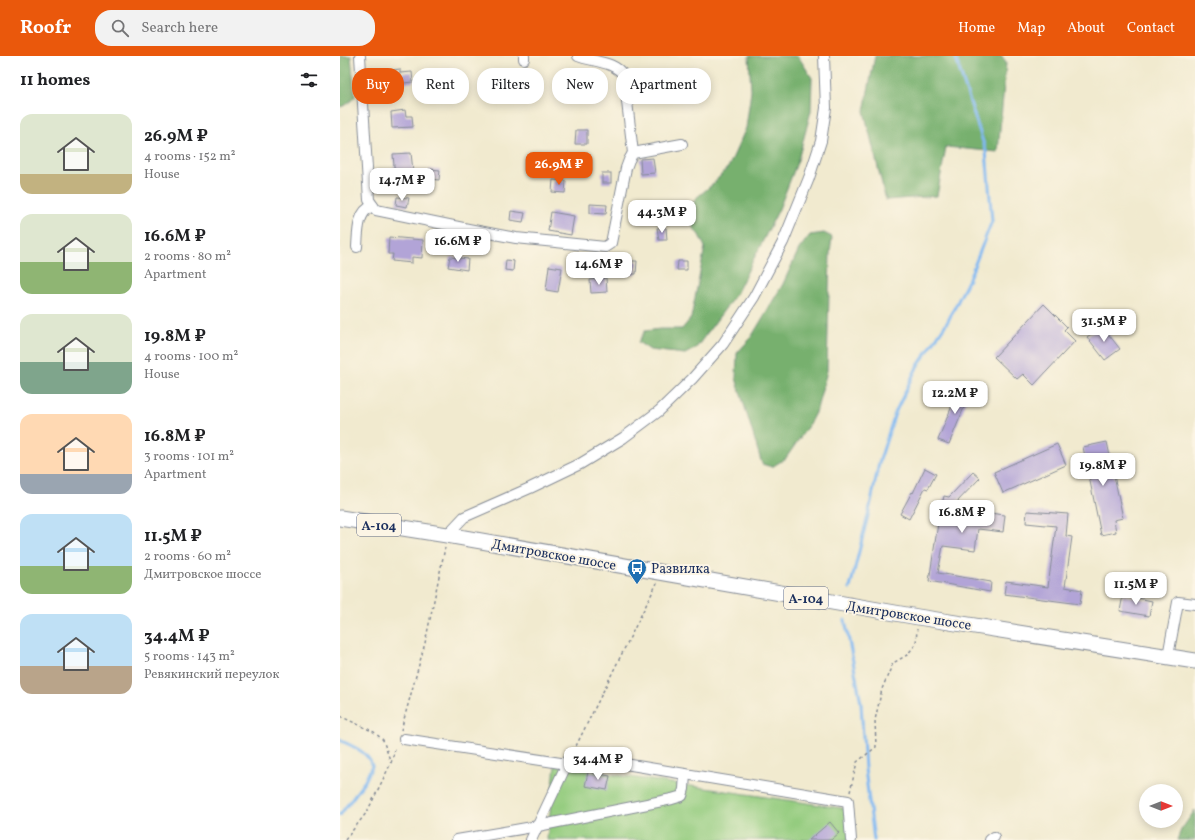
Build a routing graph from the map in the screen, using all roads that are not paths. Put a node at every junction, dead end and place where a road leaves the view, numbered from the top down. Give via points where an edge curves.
1 (360, 56) edge
2 (578, 56) edge
3 (824, 56) edge
4 (682, 144) dead end
5 (633, 153) junction
6 (373, 206) junction
7 (357, 247) dead end
8 (340, 518) edge
9 (447, 535) junction
10 (1195, 604) edge
11 (1168, 656) junction
12 (1195, 661) edge
13 (400, 738) road end
14 (567, 764) junction
15 (686, 774) junction
16 (538, 826) junction
17 (457, 840) edge
18 (531, 840) edge
19 (851, 840) edge

1 - 6 street via 369,200
2 - 5 street via 611,65 624,76
3 - 9 street via 826,108 821,141 809,178 783,242 754,297 723,344 692,380 659,411 623,438 580,464 464,517
4 - 5 street
5 - 6 street via 626,168 611,244 605,247 516,238 468,230 376,210
6 - 7 street via 367,207 362,214
8 - 9 highway, Дмитровское шоссе / А-104
9 - 11 highway, Дмитровское шоссе / А-104 via 918,617
10 - 11 street via 1178,602
11 - 12 highway, Дмитровское шоссе / А-104
13 - 14 street
14 - 15 street via 571,755
14 - 16 street
15 - 16 street via 682,796
15 - 19 street via 848,801
16 - 17 street
16 - 18 street

